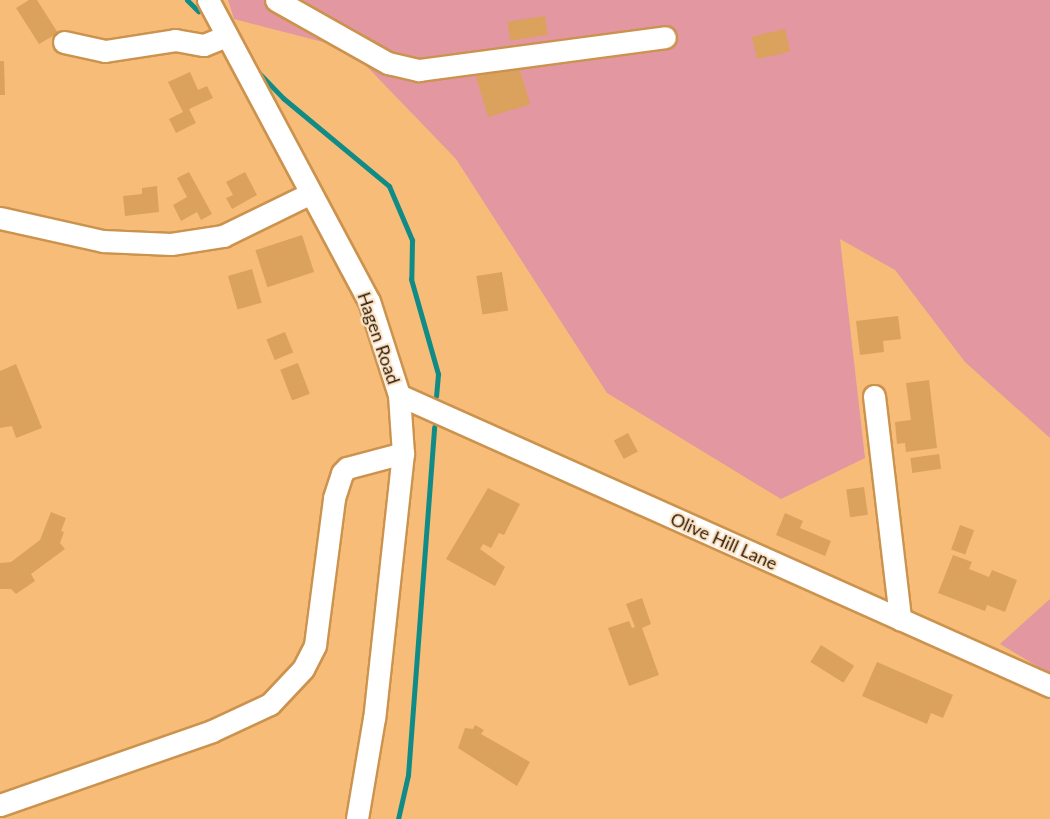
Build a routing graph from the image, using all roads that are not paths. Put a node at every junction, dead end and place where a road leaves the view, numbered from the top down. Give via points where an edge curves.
1 (208, 0) edge
2 (276, 0) edge
3 (225, 37) junction
4 (665, 37) dead end
5 (64, 42) dead end
6 (309, 194) junction
7 (0, 218) edge
8 (399, 396) junction
9 (874, 396) dead end
10 (403, 453) junction
11 (900, 619) junction
12 (1050, 686) edge
13 (0, 805) edge
14 (357, 819) edge

1 - 3 street, Hagen Road
2 - 4 street via 388,63 419,70
3 - 5 street via 204,45 175,40 105,51
3 - 6 street, Hagen Road
6 - 7 street via 223,236 171,244 103,241
6 - 8 street, Hagen Road via 369,302
8 - 10 street, Hagen Road
8 - 11 street, Olive Hill Lane
9 - 11 street
10 - 13 street via 347,468 342,473 334,498 315,645 303,669 270,704 212,731
10 - 14 street, Hagen Road via 374,718
11 - 12 street, Olive Hill Lane

